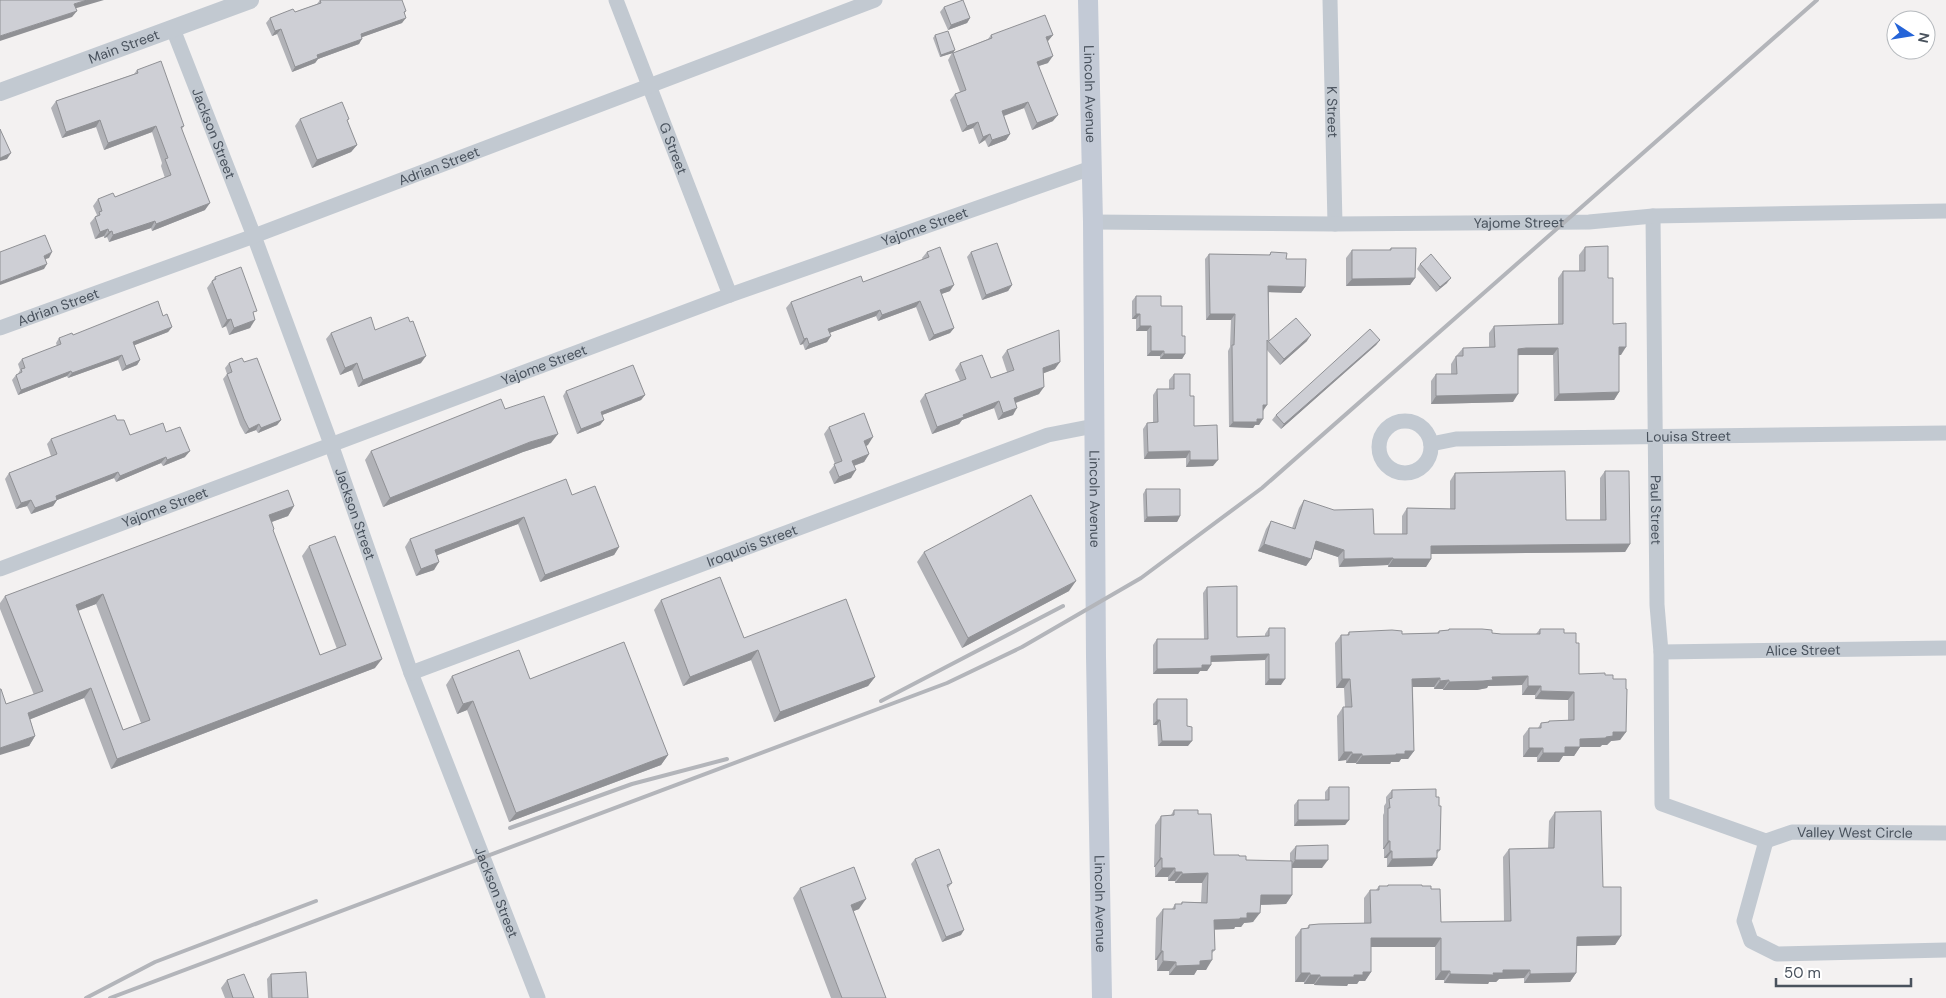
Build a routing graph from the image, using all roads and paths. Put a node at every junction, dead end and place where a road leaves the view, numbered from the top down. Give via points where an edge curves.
1 (250, 0) edge
2 (616, 0) edge
3 (875, 0) edge
4 (1088, 0) edge
5 (1330, 0) edge
6 (173, 29) junction
7 (649, 85) junction
8 (0, 92) edge
9 (1091, 168) junction
10 (1946, 211) edge
11 (1653, 216) junction
12 (1093, 222) junction
13 (1335, 224) junction
14 (254, 236) junction
15 (730, 296) junction
16 (0, 328) edge
17 (1094, 426) junction
18 (1946, 433) edge
19 (1657, 438) junction
20 (331, 444) junction
21 (1431, 444) dead end
22 (0, 569) edge
23 (1946, 648) edge
24 (1661, 652) junction
25 (412, 673) junction
26 (1946, 833) edge
27 (1766, 841) junction
28 (1946, 950) edge
29 (538, 998) edge
30 (1102, 998) edge

1 - 6 street, Main Street
2 - 7 street, G Street
3 - 7 street, Adrian Street
4 - 9 main road, Lincoln Avenue
5 - 13 street, K Street
6 - 8 street, Main Street
6 - 14 street, Jackson Street
7 - 14 street, Adrian Street
7 - 15 street, G Street
9 - 12 main road, Lincoln Avenue
9 - 15 street, Yajome Street
10 - 11 street, Yajome Street
11 - 13 street, Yajome Street via 1590,222
11 - 19 street, Paul Street
12 - 13 street, Yajome Street
12 - 17 main road, Lincoln Avenue
14 - 16 street, Adrian Street
14 - 20 street, Jackson Street
15 - 20 street, Yajome Street
17 - 25 street, Iroquois Street via 1048,435
17 - 30 main road, Lincoln Avenue
18 - 19 street, Louisa Street
19 - 21 street, Louisa Street via 1456,439
19 - 24 street, Paul Street via 1657,604
20 - 22 street, Yajome Street
20 - 25 street, Jackson Street
23 - 24 street, Alice Street
24 - 27 street, Paul Street via 1662,804
25 - 29 street, Jackson Street
26 - 27 street, Valley West Circle via 1792,832
27 - 28 street via 1744,921 1751,940 1776,954

